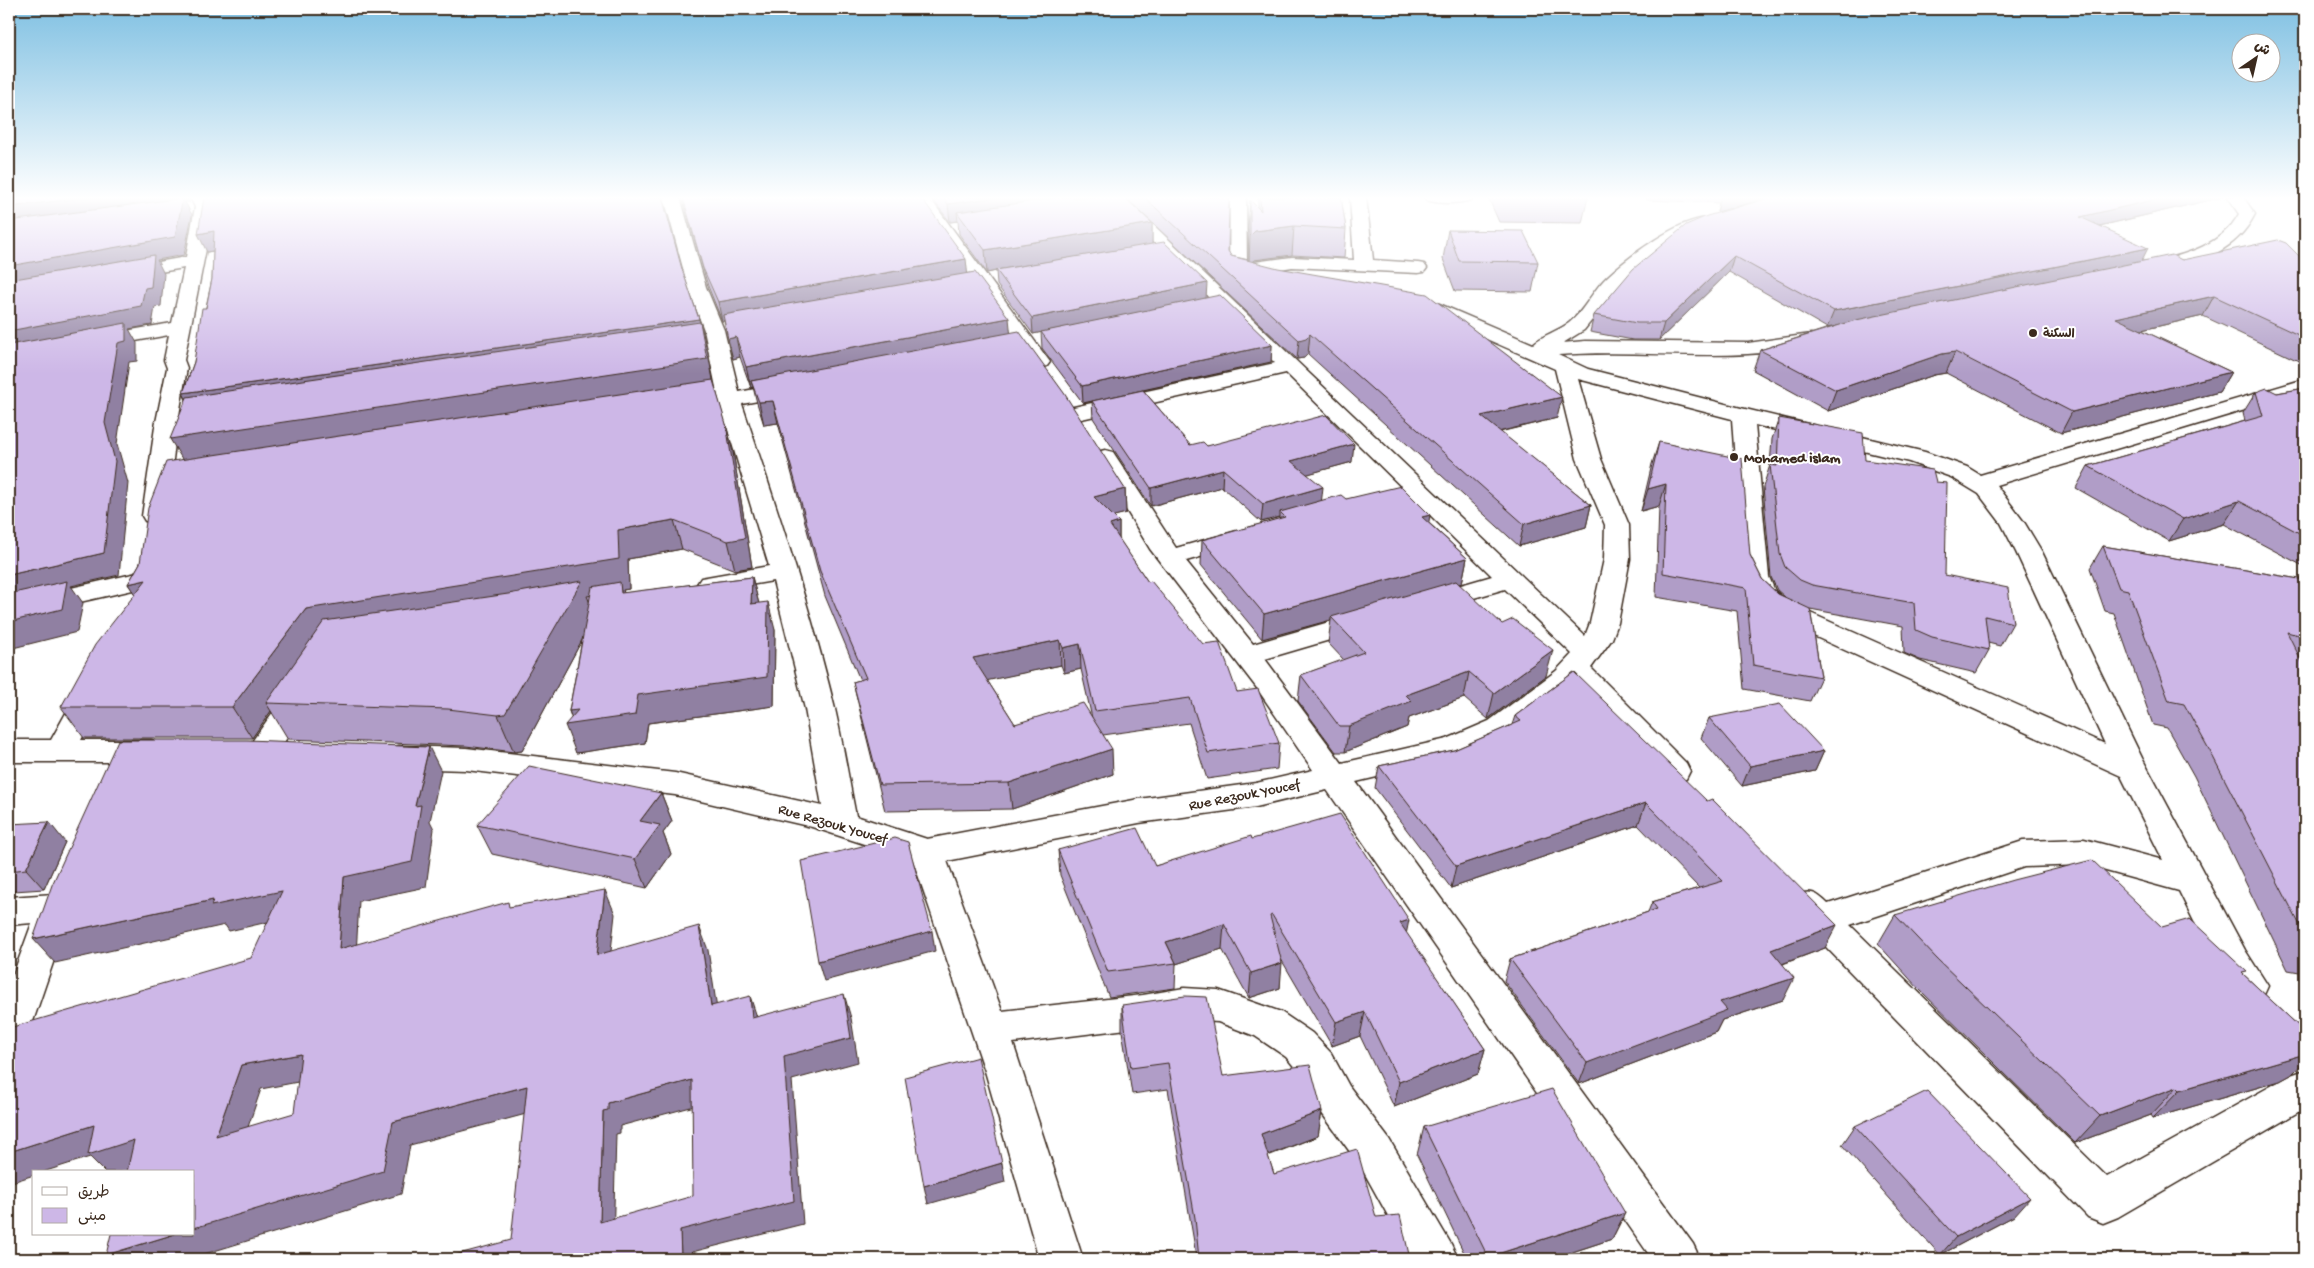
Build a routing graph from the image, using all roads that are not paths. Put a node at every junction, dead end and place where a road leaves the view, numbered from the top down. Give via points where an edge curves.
1 (195, 256) edge
2 (689, 256) edge
3 (968, 256) edge
4 (1169, 256) edge
5 (1238, 256) edge
6 (1363, 256) edge
7 (1643, 256) edge
8 (2196, 256) edge
9 (195, 261) junction
10 (1364, 266) junction
11 (1418, 268) dead end
12 (1238, 269) junction
13 (2144, 270) edge
14 (107, 276) edge
15 (1198, 276) junction
16 (1325, 287) edge
17 (1402, 300) edge
18 (182, 327) junction
19 (1832, 336) edge
20 (76, 346) edge
21 (1533, 351) junction
22 (1564, 365) junction
23 (1291, 366) junction
24 (807, 385) edge
25 (2305, 385) edge
26 (1064, 395) junction
27 (723, 399) junction
28 (1743, 415) junction
29 (1978, 483) junction
30 (1417, 488) junction
31 (1388, 496) edge
32 (1256, 534) edge
33 (1170, 558) junction
34 (782, 571) junction
35 (1512, 579) junction
36 (688, 588) edge
37 (9, 610) edge
38 (1246, 654) junction
39 (1581, 661) junction
40 (316, 671) edge
41 (101, 675) edge
42 (9, 751) edge
43 (60, 751) junction
44 (182, 751) edge
45 (261, 752) edge
46 (369, 756) edge
47 (2133, 769) junction
48 (1334, 776) junction
49 (1698, 794) edge
50 (842, 825) junction
51 (927, 852) junction
52 (2191, 881) junction
53 (1788, 885) edge
54 (9, 911) edge
55 (1822, 920) junction
56 (2265, 1007) edge
57 (990, 1030) junction
58 (9, 1034) edge
59 (2305, 1088) edge
60 (1061, 1259) edge
61 (1436, 1259) edge
62 (1678, 1259) edge

1 - 9 street
2 - 27 street via 716,337
3 - 26 street via 981,282
4 - 15 street
5 - 12 street
6 - 10 street
7 - 21 street via 1610,285 1577,326
8 - 13 street
9 - 14 street
9 - 18 street
10 - 11 street
10 - 12 street via 1292,262
12 - 15 street
12 - 16 street
15 - 23 street via 1215,304
17 - 21 street via 1429,305
18 - 20 street
18 - 37 street via 174,360 177,368 176,425 168,485 146,570
19 - 21 street via 1748,349 1585,347
21 - 22 street
22 - 28 street via 1581,373
22 - 39 street, Rue Rezouk Youcef via 1588,459 1614,515 1618,538 1607,614 1598,639
23 - 26 street
23 - 30 street
24 - 27 street
25 - 29 street
26 - 33 street
27 - 34 street via 770,525
28 - 29 street via 1917,457 1959,472
28 - 47 street via 1756,577 1764,594 1780,610
29 - 47 street via 1987,489 2012,522
30 - 31 street
30 - 35 street
32 - 33 street
33 - 38 street
34 - 36 street
34 - 50 street via 820,709
35 - 38 street
35 - 39 street
38 - 48 street
39 - 48 street, Rue Rezouk Youcef via 1500,728 1478,739 1454,748
39 - 49 street
40 - 45 street
41 - 43 street
42 - 43 street
43 - 44 street via 117,764
46 - 50 street, Rue Rezouk Youcef via 466,759 675,784 814,814
47 - 52 street
48 - 51 street, Rue Rezouk Youcef via 1256,794 1139,811
48 - 62 street
50 - 51 street, Rue Rezouk Youcef
51 - 57 street
52 - 55 street via 2084,852 2023,854
52 - 56 street via 2232,961
53 - 55 street
54 - 58 street via 60,895
55 - 59 street via 2103,1202
57 - 60 street
57 - 61 street via 1184,1004 1218,1006 1268,1024 1299,1046 1317,1065 1335,1099 1375,1153

